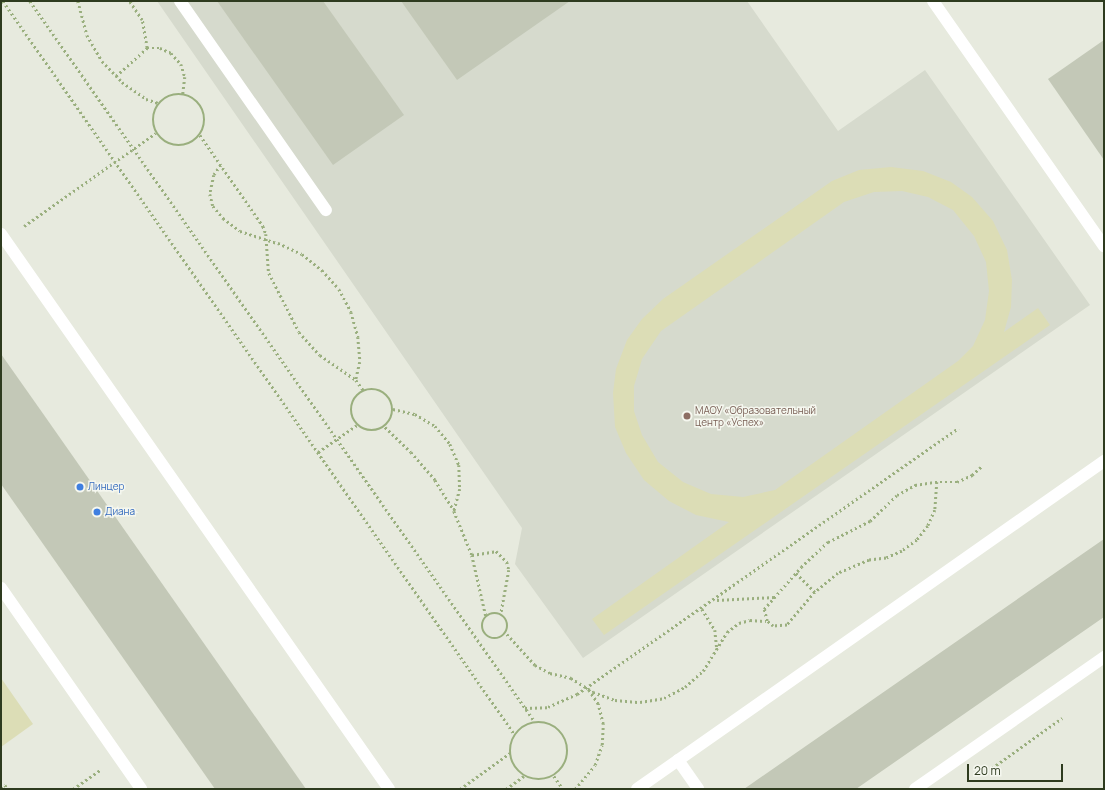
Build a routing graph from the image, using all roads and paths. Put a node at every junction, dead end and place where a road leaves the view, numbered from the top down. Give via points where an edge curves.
1 (3, 1) edge
2 (30, 1) edge
3 (78, 1) edge
4 (129, 1) edge
5 (180, 1) edge
6 (933, 1) edge
7 (147, 48) junction
8 (116, 76) junction
9 (183, 94) junction
10 (158, 103) junction
11 (156, 133) junction
12 (200, 135) junction
13 (134, 148) junction
14 (115, 161) junction
15 (221, 165) junction
16 (326, 210) dead end
17 (3, 237) edge
18 (267, 240) junction
19 (1104, 246) edge
20 (356, 380) junction
21 (364, 391) junction
22 (393, 409) junction
23 (357, 425) junction
24 (385, 426) junction
25 (959, 428) dead end
26 (337, 439) junction
27 (318, 452) junction
28 (1104, 460) edge
29 (982, 466) dead end
30 (937, 482) junction
31 (454, 511) junction
32 (472, 555) junction
33 (796, 573) junction
34 (1, 588) edge
35 (815, 592) junction
36 (774, 597) junction
37 (715, 600) junction
38 (702, 609) junction
39 (501, 614) junction
40 (486, 616) junction
41 (767, 621) junction
42 (507, 634) junction
43 (717, 651) junction
44 (1104, 657) edge
45 (586, 687) junction
46 (525, 708) junction
47 (1062, 718) dead end
48 (535, 722) junction
49 (515, 735) junction
50 (510, 753) junction
51 (119, 757) junction
52 (678, 760) junction
53 (992, 768) dead end
54 (524, 776) junction
55 (554, 776) junction
56 (1, 788) edge
57 (8, 789) edge
58 (73, 789) edge
59 (141, 789) edge
60 (389, 789) edge
61 (460, 789) edge
62 (506, 789) edge
63 (563, 789) edge
64 (575, 789) edge
65 (637, 789) edge
66 (698, 789) edge
67 (915, 789) edge

1 - 14 path
2 - 13 path
3 - 8 path via 87,35 102,61
4 - 7 path via 142,20
5 - 16 lane
6 - 19 lane
7 - 8 path
7 - 9 path via 160,48 171,53 181,64 185,77
8 - 10 path via 146,99
9 - 10 path via 170,96
9 - 12 path via 195,100 203,110 205,123
10 - 11 path via 154,113
11 - 12 path via 165,142 177,146 190,144
11 - 13 path
12 - 15 path
13 - 14 path
13 - 26 path
14 - 17 path
14 - 27 path
15 - 18 path via 263,226
15 - 18 path via 211,184 213,206 223,218 240,231
17 - 60 lane
18 - 20 path via 270,273 299,332 320,355
18 - 20 path via 302,254 322,270 339,289 351,312 358,336 360,362
20 - 21 path
21 - 22 path via 373,389 383,392 390,399
21 - 23 path via 355,397 351,406 351,417
22 - 24 path via 391,419
22 - 31 path via 415,414 435,426 450,444 459,465 460,489
23 - 24 path via 366,431 376,431
23 - 26 path
24 - 31 path via 435,480
25 - 37 path
26 - 27 path
26 - 46 path
27 - 49 path
28 - 52 lane
29 - 30 path via 972,475 957,482
30 - 33 path via 915,485 897,495 870,521 828,542
30 - 35 path via 935,510 928,526 917,540 886,558 850,567
31 - 32 path
32 - 39 path via 496,551 507,562 509,570
32 - 40 path
33 - 35 path
33 - 36 path
34 - 51 lane
35 - 41 path via 787,625 773,626
36 - 37 path
36 - 41 path via 764,609
37 - 38 path
38 - 43 path via 715,630
38 - 45 path
39 - 40 path via 493,612
39 - 42 path via 507,619
40 - 42 path via 482,630 486,636 493,640
41 - 43 path via 750,620 739,623 726,632
42 - 45 path via 536,665 550,673 571,678
43 - 45 path via 703,671 685,687 664,698 640,702 615,700
44 - 67 lane
45 - 46 path via 565,701 548,707
45 - 64 path via 598,704 603,724 602,745 595,765
46 - 48 path
47 - 53 path
48 - 49 path via 524,726
48 - 55 path via 552,725 565,738 568,755 561,771
49 - 50 path
50 - 54 path via 512,762
50 - 61 path
51 - 58 path
51 - 59 lane
52 - 65 lane
52 - 66 lane
54 - 55 path via 544,780
54 - 62 path
55 - 63 path
56 - 57 path via 6,785

